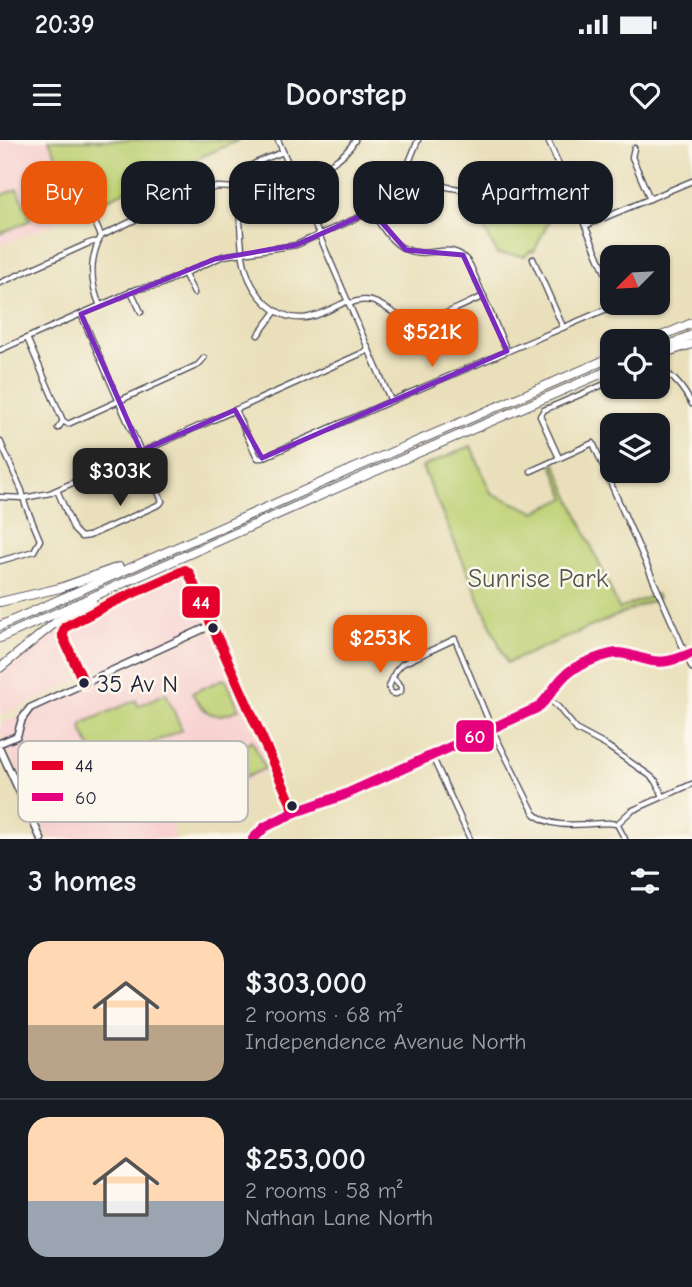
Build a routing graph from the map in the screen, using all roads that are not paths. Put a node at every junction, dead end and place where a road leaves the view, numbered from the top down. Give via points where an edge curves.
1 (278, 140) edge
2 (355, 140) edge
3 (418, 140) edge
4 (548, 140) edge
5 (634, 148) dead end
6 (283, 152) junction
7 (263, 161) edge
8 (287, 161) edge
9 (336, 161) edge
10 (409, 161) edge
11 (557, 161) edge
12 (692, 180) edge
13 (650, 198) junction
14 (353, 220) edge
15 (96, 224) edge
16 (126, 224) edge
17 (240, 224) edge
18 (314, 224) edge
19 (381, 224) edge
20 (585, 226) joint
21 (319, 235) junction
22 (101, 236) junction
23 (97, 242) junction
24 (242, 253) junction
25 (533, 259) dead end
26 (600, 260) edge
27 (184, 273) junction
28 (0, 283) edge
29 (131, 291) junction
30 (194, 293) dead end
31 (484, 296) junction
32 (349, 303) junction
33 (100, 306) junction
34 (276, 311) junction
35 (600, 311) edge
36 (141, 312) dead end
37 (81, 314) junction
38 (692, 322) edge
39 (563, 327) junction
40 (670, 333) edge
41 (258, 335) dead end
42 (692, 335) edge
43 (27, 338) junction
44 (670, 344) edge
45 (692, 344) edge
46 (0, 350) edge
47 (369, 350) junction
48 (507, 351) junction
49 (670, 351) edge
50 (204, 358) dead end
51 (600, 362) edge
52 (600, 374) edge
53 (670, 375) edge
54 (600, 386) edge
55 (119, 401) junction
56 (391, 401) junction
57 (692, 404) edge
58 (235, 410) junction
59 (63, 421) junction
60 (58, 428) dead end
61 (0, 441) edge
62 (141, 452) junction
63 (559, 458) junction
64 (531, 471) dead end
65 (57, 490) junction
66 (0, 497) edge
67 (23, 498) junction
68 (172, 550) junction
69 (0, 561) edge
70 (151, 571) junction
71 (0, 602) edge
72 (212, 625) junction
73 (0, 626) edge
74 (0, 638) edge
75 (689, 654) edge
76 (0, 668) edge
77 (692, 668) edge
78 (393, 678) dead end
79 (84, 683) junction
80 (548, 698) junction
81 (492, 729) junction
82 (0, 743) edge
83 (0, 749) edge
84 (432, 756) junction
85 (692, 784) edge
86 (18, 789) edge
87 (663, 796) junction
88 (295, 812) junction
89 (33, 822) edge
90 (617, 824) junction
91 (41, 839) edge
92 (253, 839) edge
93 (470, 839) edge
94 (625, 839) edge

1 - 6 street
2 - 9 street
3 - 10 street
4 - 11 street
5 - 13 street via 632,158
6 - 7 street
6 - 8 street
12 - 13 street
13 - 20 street
14 - 21 street
15 - 22 street
16 - 22 street
17 - 24 street
18 - 21 street
19 - 31 street via 406,250 451,250 463,255
20 - 26 street
21 - 24 street via 285,248
21 - 32 street
22 - 23 street
23 - 28 street
23 - 33 street via 91,276
24 - 27 street
24 - 34 street via 251,282
25 - 39 street
27 - 29 street
27 - 30 street
29 - 33 street
29 - 36 street
31 - 32 street via 418,321 373,301
31 - 48 street
32 - 34 street via 302,318
32 - 47 street
33 - 37 street
34 - 41 street
35 - 39 street
37 - 43 street
37 - 55 street
38 - 40 highway
39 - 48 street
42 - 44 highway
43 - 46 street
43 - 59 street
45 - 49 highway
47 - 56 street
47 - 58 street
48 - 56 street
50 - 55 street via 198,365
51 - 68 highway
52 - 70 highway
53 - 57 street
54 - 63 street via 544,410 540,416
55 - 59 street via 68,424
55 - 62 street
56 - 58 street via 262,458 253,451
58 - 62 street
59 - 60 street
61 - 67 street
62 - 65 street
62 - 65 street via 160,504 81,537
63 - 64 street
63 - 75 street via 593,443
65 - 67 street
66 - 67 street
67 - 69 street via 39,544 34,551
68 - 71 highway via 60,588
68 - 73 highway
70 - 74 highway
70 - 76 highway via 56,622
72 - 79 street
72 - 79 street via 189,573 179,571 63,630
72 - 88 street
75 - 77 street
75 - 80 street via 660,662 621,653 605,656 570,671
78 - 81 street via 402,664 455,639
79 - 82 street via 30,708 17,736
80 - 81 street
80 - 87 street via 577,730 649,775
81 - 84 street
81 - 90 street via 534,813 542,820
83 - 86 street
84 - 88 street
84 - 93 street
85 - 87 street
87 - 90 street via 631,811
88 - 92 street via 265,827
89 - 91 street
90 - 94 street

